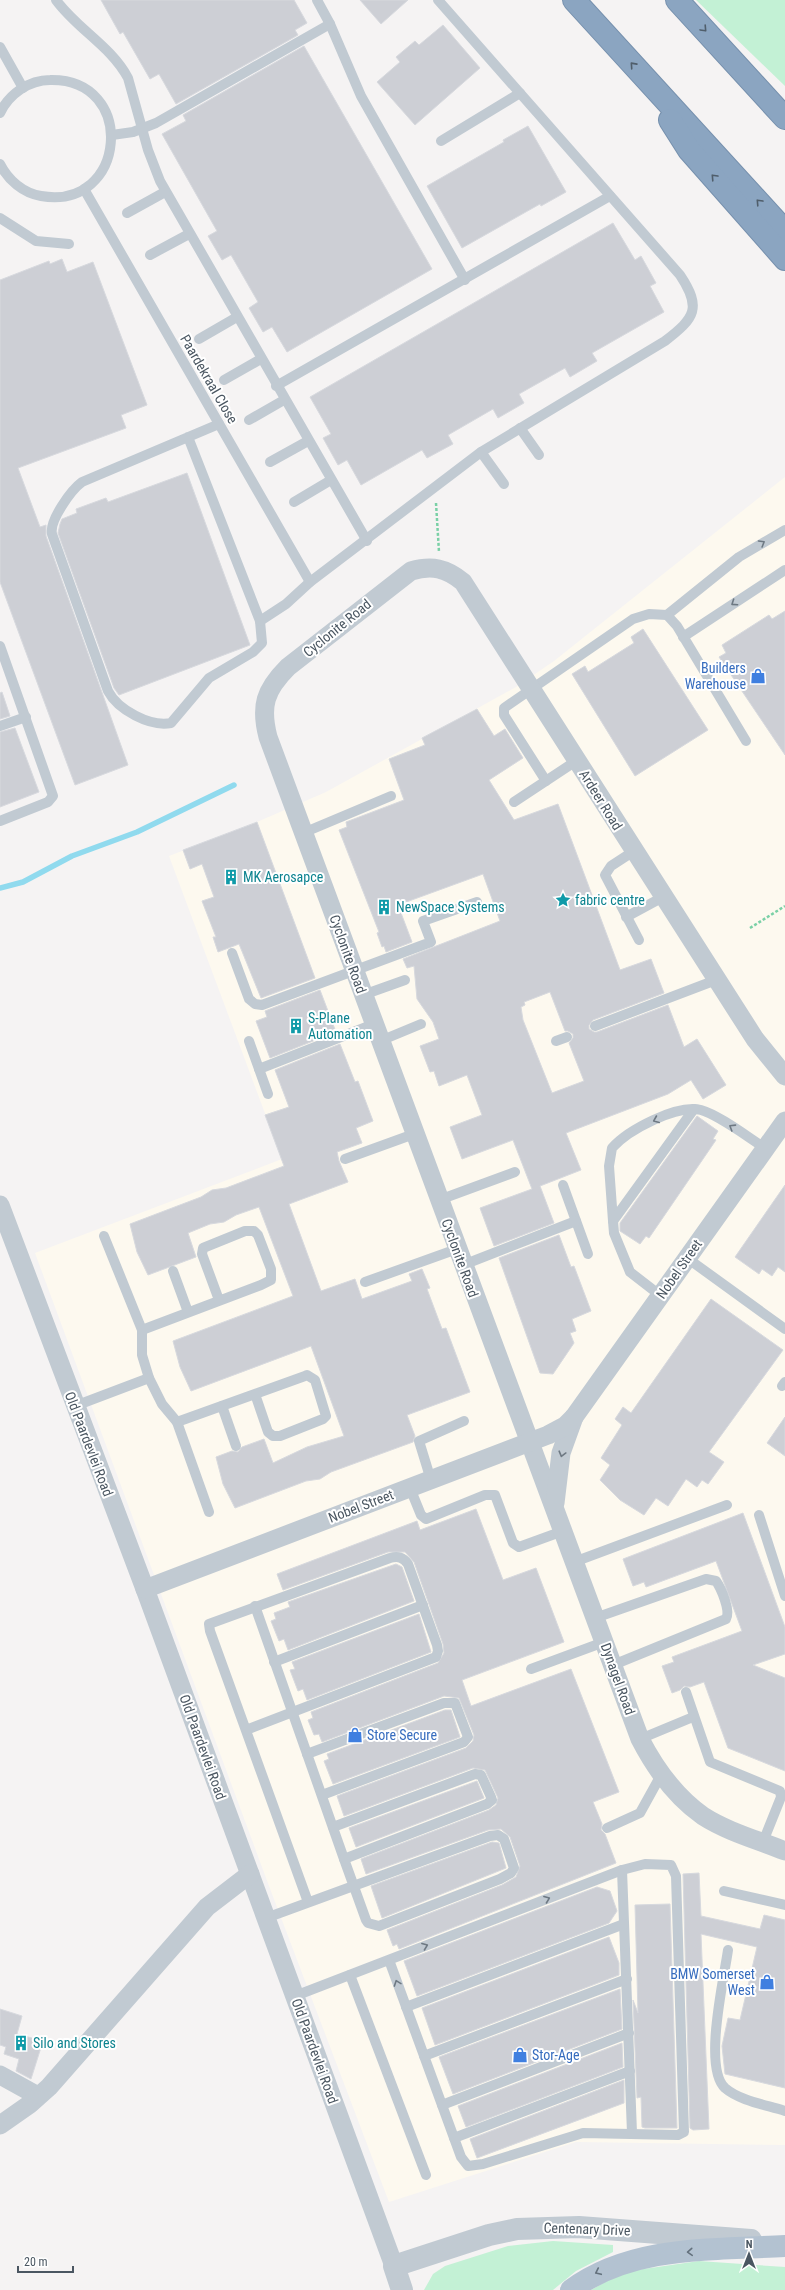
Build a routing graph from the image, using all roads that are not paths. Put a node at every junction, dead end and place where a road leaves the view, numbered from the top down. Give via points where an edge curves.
1 (56, 0) edge
2 (317, 0) edge
3 (438, 0) edge
4 (574, 0) edge
5 (677, 0) edge
6 (330, 24) junction
7 (0, 47) edge
8 (747, 75) junction
9 (651, 85) junction
10 (23, 88) junction
11 (520, 93) junction
12 (785, 101) edge
13 (0, 113) edge
14 (785, 118) edge
15 (143, 129) junction
16 (112, 135) junction
17 (441, 141) dead end
18 (0, 164) edge
19 (84, 189) junction
20 (166, 192) junction
21 (610, 196) junction
22 (127, 213) dead end
23 (0, 218) edge
24 (785, 231) edge
25 (189, 234) junction
26 (69, 244) dead end
27 (150, 255) dead end
28 (785, 259) edge
29 (465, 280) junction
30 (237, 317) junction
31 (199, 338) dead end
32 (261, 359) junction
33 (224, 380) dead end
34 (276, 386) junction
35 (284, 400) junction
36 (248, 420) dead end
37 (219, 424) junction
38 (520, 428) junction
39 (188, 437) junction
40 (308, 441) junction
41 (481, 452) junction
42 (539, 455) dead end
43 (270, 462) dead end
44 (331, 480) junction
45 (504, 484) dead end
46 (294, 502) dead end
47 (785, 530) edge
48 (367, 541) junction
49 (785, 570) edge
50 (397, 581) joint
51 (310, 582) junction
52 (667, 615) junction
53 (260, 621) junction
54 (683, 637) junction
55 (0, 646) edge
56 (530, 689) junction
57 (26, 717) junction
58 (0, 726) edge
59 (746, 741) dead end
60 (576, 761) junction
61 (546, 781) junction
62 (391, 796) dead end
63 (514, 802) dead end
64 (0, 821) edge
65 (303, 833) junction
66 (634, 851) junction
67 (663, 897) junction
68 (477, 902) dead end
69 (626, 917) junction
70 (639, 940) dead end
71 (232, 953) dead end
72 (354, 970) junction
73 (405, 980) dead end
74 (716, 980) junction
75 (363, 995) junction
76 (421, 1024) dead end
77 (595, 1026) dead end
78 (377, 1032) junction
79 (567, 1037) dead end
80 (249, 1041) dead end
81 (556, 1041) dead end
82 (259, 1069) junction
83 (785, 1076) edge
84 (268, 1094) dead end
85 (694, 1109) junction
86 (785, 1121) edge
87 (414, 1134) junction
88 (765, 1148) junction
89 (345, 1159) dead end
90 (515, 1172) dead end
91 (563, 1185) dead end
92 (439, 1200) junction
93 (0, 1205) edge
94 (576, 1221) junction
95 (613, 1221) junction
96 (104, 1236) dead end
97 (588, 1254) dead end
98 (460, 1257) junction
99 (687, 1258) junction
100 (173, 1271) dead end
101 (365, 1282) dead end
102 (661, 1296) junction
103 (219, 1300) junction
104 (188, 1312) junction
105 (785, 1329) edge
106 (142, 1330) junction
107 (150, 1378) junction
108 (255, 1394) junction
109 (74, 1406) junction
110 (222, 1406) junction
111 (574, 1417) junction
112 (464, 1421) dead end
113 (177, 1422) junction
114 (528, 1442) junction
115 (236, 1446) dead end
116 (431, 1480) junction
117 (410, 1488) junction
118 (727, 1505) dead end
119 (555, 1508) junction
120 (209, 1512) dead end
121 (759, 1515) dead end
122 (562, 1531) junction
123 (574, 1562) junction
124 (145, 1589) junction
125 (785, 1596) edge
126 (422, 1604) junction
127 (255, 1606) junction
128 (595, 1618) junction
129 (604, 1642) junction
130 (274, 1662) junction
131 (613, 1665) junction
132 (531, 1669) dead end
133 (686, 1692) dead end
134 (292, 1712) junction
135 (693, 1717) junction
136 (246, 1730) junction
137 (640, 1739) junction
138 (307, 1754) junction
139 (661, 1775) junction
140 (322, 1795) junction
141 (333, 1827) junction
142 (608, 1828) dead end
143 (763, 1842) junction
144 (785, 1851) edge
145 (344, 1858) junction
146 (622, 1870) junction
147 (250, 1874) junction
148 (354, 1886) junction
149 (724, 1891) dead end
150 (308, 1902) junction
151 (785, 1905) edge
152 (266, 1918) junction
153 (624, 1924) junction
154 (728, 1950) dead end
155 (389, 1960) junction
156 (350, 1975) junction
157 (626, 1979) junction
158 (295, 1996) junction
159 (406, 2007) junction
160 (629, 2033) junction
161 (424, 2056) junction
162 (630, 2071) junction
163 (0, 2075) edge
164 (38, 2096) junction
165 (442, 2105) junction
166 (785, 2111) edge
167 (0, 2125) edge
168 (632, 2133) junction
169 (454, 2138) junction
170 (426, 2175) dead end
171 (785, 2243) edge
172 (785, 2246) edge
173 (394, 2266) junction
174 (402, 2290) edge
175 (571, 2290) edge

1 - 15 lane via 66,14 111,53 122,68 128,78
2 - 6 lane
3 - 11 lane
9 -> 4 highway
5 -> 8 highway
6 - 15 lane
6 - 29 lane via 361,96
7 - 10 lane
8 - 12 highway
8 - 14 highway
24 -> 9 highway
28 -> 9 highway via 689,150
10 - 13 lane via 8,101
10 - 16 lane via 44,80 68,81 78,85 88,91 104,108
11 - 17 lane
11 - 21 lane
15 - 16 lane
15 - 20 lane via 153,163
16 - 19 lane via 111,152 107,163 101,173
18 - 19 lane via 18,186 39,196 63,197
19 - 37 lane, Paardekraal Close
20 - 22 lane
20 - 25 lane
21 - 29 lane
21 - 38 lane via 680,275 691,291 694,300 693,310 679,330 665,341
23 - 26 lane via 36,241
25 - 27 lane
25 - 30 lane
29 - 34 lane
30 - 31 lane
30 - 32 lane
32 - 33 lane
32 - 34 lane
34 - 35 lane
35 - 36 lane
35 - 40 lane
37 - 39 lane
37 - 51 lane, Paardekraal Close
38 - 41 lane
38 - 42 lane
39 - 53 lane
39 - 53 lane via 82,482 74,488 52,522 52,534 108,691 117,703 148,722 171,724 209,678 259,648 263,635
40 - 43 lane
40 - 44 lane
41 - 45 lane
41 - 48 lane
44 - 46 lane
44 - 48 lane
52 -> 47 lane via 739,557
48 - 51 lane
49 -> 54 lane
50 - 56 street, Ardeer Road via 411,571 425,567 440,568 452,573 463,582
50 - 65 street, Cyclonite Road via 288,667 274,681 266,698 263,718 268,737
51 - 53 lane via 286,604
52 - 54 lane
52 - 56 lane via 649,614 633,619
54 - 59 lane
55 - 57 lane
56 - 60 street, Ardeer Road
56 - 61 lane via 506,706 503,712
57 - 58 lane
57 - 64 lane via 53,796 48,802
60 - 61 lane
60 - 66 street, Ardeer Road
61 - 63 lane
62 - 65 lane
65 - 72 street, Cyclonite Road
66 - 67 street, Ardeer Road
66 - 69 lane via 605,872 606,880
67 - 69 lane
67 - 74 street, Ardeer Road
68 - 72 lane via 422,921 431,942
69 - 70 lane
71 - 72 lane via 249,999 259,1005
72 - 75 street, Cyclonite Road
73 - 75 lane
74 - 77 lane
74 - 83 street, Ardeer Road via 755,1039
75 - 78 street, Cyclonite Road
76 - 78 lane
78 - 82 lane
78 - 87 street, Cyclonite Road
79 - 81 lane
80 - 82 lane
82 - 84 lane
88 -> 85 lane via 708,1112
85 - 95 lane
85 -> 95 lane via 682,1110 654,1121 628,1134 612,1148 609,1166
86 - 88 street, Nobel Street
87 - 89 lane
87 - 92 street, Cyclonite Road
88 - 99 street, Nobel Street
90 - 92 lane
91 - 94 lane
92 - 98 street, Cyclonite Road
93 - 109 street, Old Paardevlei Road
94 - 97 lane
94 - 98 lane
95 - 102 lane via 614,1233 630,1272
96 - 106 lane
98 - 101 lane
98 - 114 street, Cyclonite Road
99 - 102 street, Nobel Street
99 - 105 lane
100 - 104 lane
102 - 111 street, Nobel Street
103 - 103 lane via 202,1254 203,1248 254,1231 258,1235 271,1269 271,1280
103 - 104 lane
104 - 106 lane
106 - 107 lane via 142,1355
107 - 109 lane
107 - 113 lane via 162,1404
108 - 108 lane via 268,1432 273,1436 280,1436 312,1424 326,1416 315,1380 310,1376
108 - 110 lane
109 - 124 street, Old Paardevlei Road
110 - 113 lane
110 - 115 lane
111 - 114 street, Nobel Street via 557,1431
111 -> 119 street, Nobel Street via 562,1453
112 - 116 lane via 419,1441
113 - 120 lane
114 - 116 street, Nobel Street
114 - 119 street, Dynagel Road
116 - 117 street, Nobel Street
117 - 122 lane via 420,1515 426,1519 485,1495 495,1495 513,1544 519,1547
117 - 124 street, Nobel Street
118 - 123 lane
119 - 122 street, Dynagel Road
121 - 125 lane
122 - 123 street, Dynagel Road
123 - 128 street, Dynagel Road
124 - 147 street, Old Paardevlei Road
126 - 127 lane via 408,1564 404,1559 395,1557
126 - 130 lane
126 - 134 lane via 437,1645 436,1657
127 - 130 lane
127 - 136 lane via 211,1622 208,1626
128 - 129 street, Dynagel Road
128 - 131 lane via 706,1580 716,1581 719,1586 728,1614 726,1620
129 - 131 street, Dynagel Road
129 - 132 lane
130 - 134 lane
131 - 137 street, Dynagel Road
133 - 135 lane
134 - 136 lane
134 - 138 lane
135 - 137 lane
135 - 143 lane via 710,1762 780,1791 781,1798
136 - 150 lane
137 - 139 street, Dynagel Road
138 - 140 lane
138 - 140 lane via 444,1703 455,1703 468,1737 464,1742
139 - 142 lane via 640,1813
139 - 143 street, Dynagel Road via 678,1794 704,1816
140 - 141 lane
141 - 145 lane
141 - 145 lane via 475,1774 482,1777 491,1797 492,1800 487,1804
143 - 144 street, Dynagel Road
145 - 148 lane
146 - 153 lane
155 -> 146 lane
146 - 168 lane via 655,1863 671,1865 674,1868 686,2129 678,2135
147 - 152 street, Old Paardevlei Road
147 - 164 street via 202,1912
148 - 148 lane via 494,1835 504,1839 514,1868 511,1873 500,1879 379,1926 370,1925 366,1920
148 - 150 lane
149 - 151 lane
150 - 152 lane
152 - 158 street, Old Paardevlei Road
153 - 157 lane
153 - 159 lane
154 - 166 lane via 716,2029 717,2076 725,2088
155 - 156 lane
159 -> 155 lane
156 - 158 lane
156 - 170 lane
157 - 160 lane
157 - 161 lane
158 - 173 street, Old Paardevlei Road
159 - 161 lane
160 - 162 lane
160 - 165 lane
161 - 165 lane
162 - 168 lane
162 - 169 lane
163 - 164 street
164 - 167 street
165 - 169 lane
168 - 169 lane via 583,2133 474,2166 464,2163
171 - 173 street, Centenary Drive via 547,2226 517,2228 489,2235
172 -> 175 main road via 664,2254 629,2260 598,2272
173 - 174 street, Old Paardevlei Road

